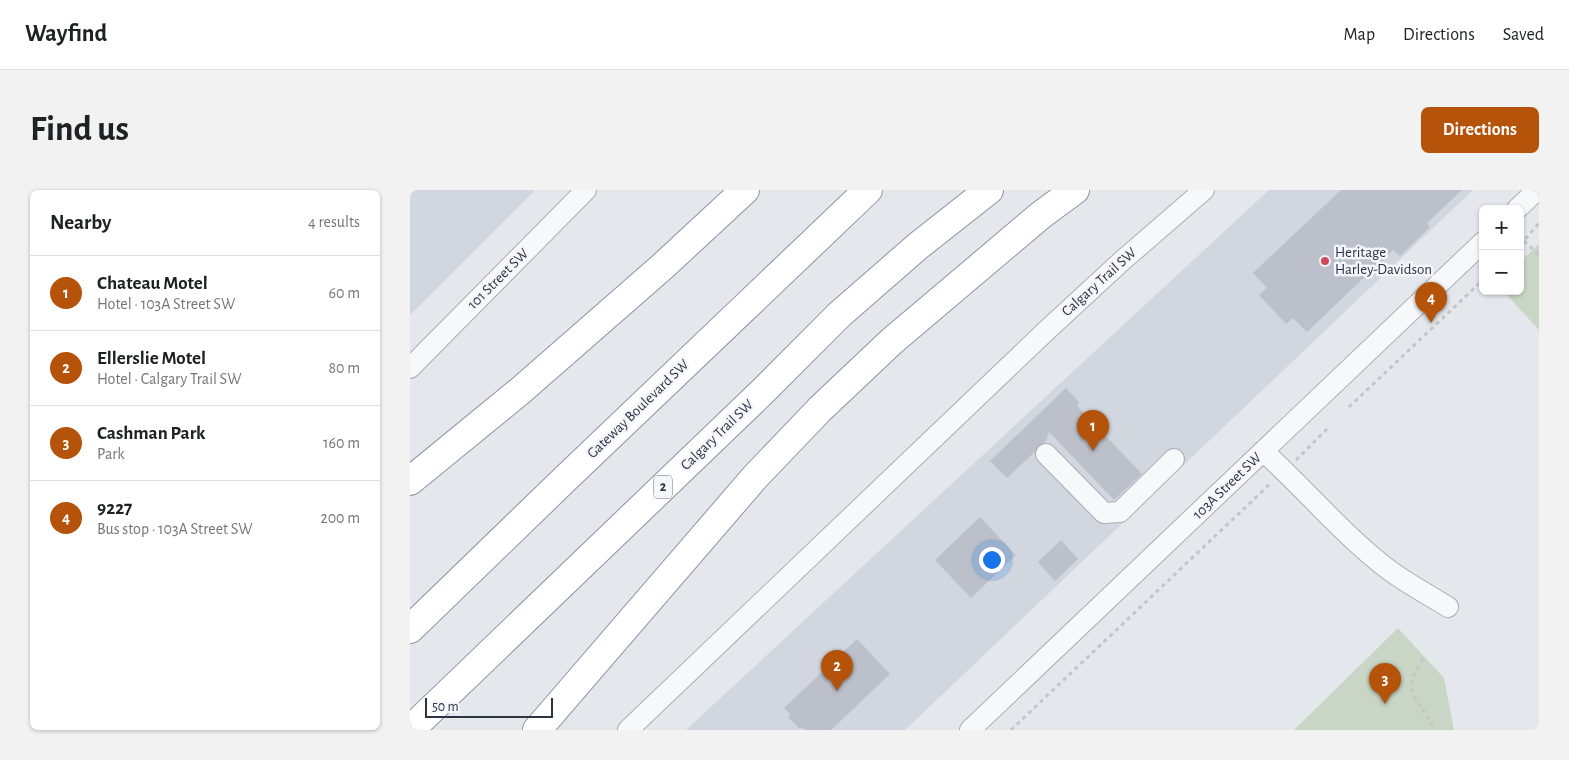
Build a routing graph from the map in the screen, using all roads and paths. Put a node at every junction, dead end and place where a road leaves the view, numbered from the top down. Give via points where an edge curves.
1 (586, 190) edge
2 (745, 190) edge
3 (868, 190) edge
4 (978, 190) edge
5 (989, 190) edge
6 (1075, 190) edge
7 (1204, 190) edge
8 (1537, 190) edge
9 (1521, 205) edge
10 (1539, 223) edge
11 (1524, 241) edge
12 (1524, 244) edge
13 (918, 246) junction
14 (1479, 246) edge
15 (1539, 255) edge
16 (1479, 284) edge
17 (410, 368) edge
18 (1349, 407) dead end
19 (1329, 427) dead end
20 (1263, 451) junction
21 (1046, 454) dead end
22 (1174, 459) dead end
23 (1285, 470) junction
24 (410, 481) edge
25 (1448, 608) dead end
26 (410, 630) edge
27 (1423, 659) dead end
28 (410, 730) edge
29 (537, 730) edge
30 (628, 730) edge
31 (970, 730) edge
32 (1011, 730) edge
33 (1434, 730) edge

1 - 17 street, 101 Street SW
2 - 24 highway via 528,385
3 - 26 highway, Gateway Boulevard SW
4 - 13 highway
5 - 13 highway, Calgary Trail SW / 2
6 - 29 highway via 892,341 820,409 755,477
7 - 30 street, Calgary Trail SW via 1046,331
8 - 9 street
10 - 11 path
12 - 15 path
13 - 28 highway, Calgary Trail SW / 2 via 840,314
14 - 20 street, 103A Street SW
16 - 18 path
19 - 23 path
20 - 23 street
20 - 31 street, 103A Street SW
21 - 22 street via 1104,513 1120,512
23 - 25 street via 1338,525 1390,571
23 - 32 path
27 - 33 path via 1413,674 1412,689

